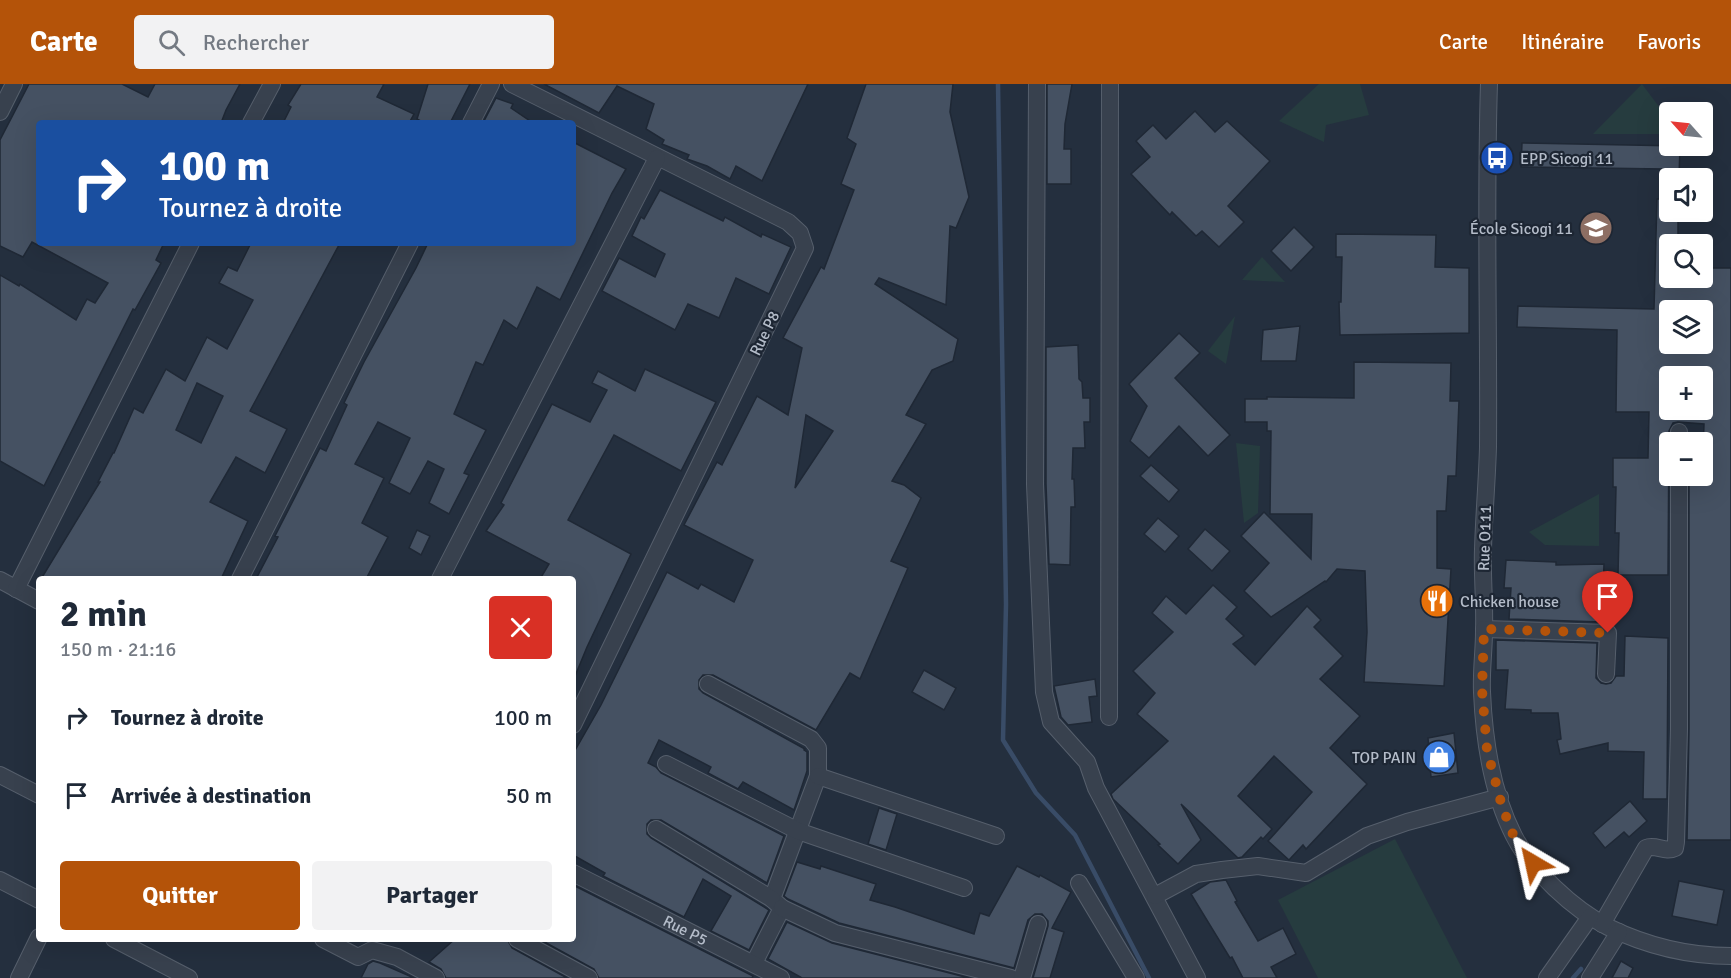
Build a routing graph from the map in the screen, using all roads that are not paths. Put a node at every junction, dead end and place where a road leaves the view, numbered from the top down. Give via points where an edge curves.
1 (14, 84) edge
2 (272, 84) edge
3 (490, 84) edge
4 (512, 84) edge
5 (1037, 84) edge
6 (1110, 84) edge
7 (1489, 84) edge
8 (0, 112) edge
9 (253, 120) edge
10 (472, 120) edge
11 (657, 158) junction
12 (189, 246) edge
13 (408, 246) edge
14 (1679, 486) edge
15 (242, 576) edge
16 (442, 576) edge
17 (0, 580) edge
18 (16, 589) junction
19 (36, 599) edge
20 (1484, 629) junction
21 (1606, 674) dead end
22 (708, 684) dead end
23 (1109, 717) dead end
24 (576, 719) edge
25 (666, 764) dead end
26 (0, 775) edge
27 (818, 776) junction
28 (36, 793) edge
29 (1500, 797) junction
30 (656, 829) dead end
31 (798, 831) junction
32 (996, 836) dead end
33 (576, 874) edge
34 (0, 880) edge
35 (1079, 883) dead end
36 (964, 888) dead end
37 (1155, 896) junction
38 (36, 898) edge
39 (777, 903) junction
40 (1596, 920) junction
41 (1038, 924) dead end
42 (1619, 932) junction
43 (37, 942) edge
44 (120, 942) edge
45 (329, 942) edge
46 (523, 942) edge
47 (1731, 956) edge
48 (754, 963) junction
49 (19, 978) edge
50 (189, 978) edge
51 (436, 978) edge
52 (589, 978) edge
53 (781, 978) edge
54 (1011, 978) edge
55 (1022, 978) edge
56 (1136, 978) edge
57 (1197, 978) edge
58 (1547, 978) edge
59 (1590, 978) edge

1 - 8 street
2 - 9 street
3 - 10 street
4 - 11 street, Rue P8
5 - 37 street via 1035,484 1044,693 1052,722 1088,762 1096,788
6 - 23 street
7 - 20 street, Rue O111
11 - 16 street
11 - 24 street, Rue P8 via 788,222 800,233 805,248
12 - 18 street
13 - 15 street
14 - 40 street via 1675,848 1646,848
17 - 18 street
18 - 19 street
20 - 21 street via 1608,633
20 - 29 street, Rue O111 via 1482,690 1487,750
22 - 27 street via 811,739 818,748
25 - 31 street
26 - 28 street
27 - 31 street
27 - 32 street
29 - 37 street via 1366,836 1306,873 1258,866 1222,870 1196,874
29 - 40 street, Rue O111 via 1514,837 1533,863 1575,907
30 - 39 street
31 - 36 street
31 - 39 street via 789,849
33 - 48 street, Rue P5
34 - 38 street
35 - 56 street
37 - 57 street
39 - 48 street
39 - 54 street via 835,933
40 - 42 street, Rue O111
40 - 58 street
41 - 55 street
42 - 47 street, Rue O111 via 1679,951
42 - 59 street
43 - 49 street
44 - 50 street
45 - 51 street via 358,957 372,950 397,957
46 - 52 street
48 - 53 street, Rue P5

